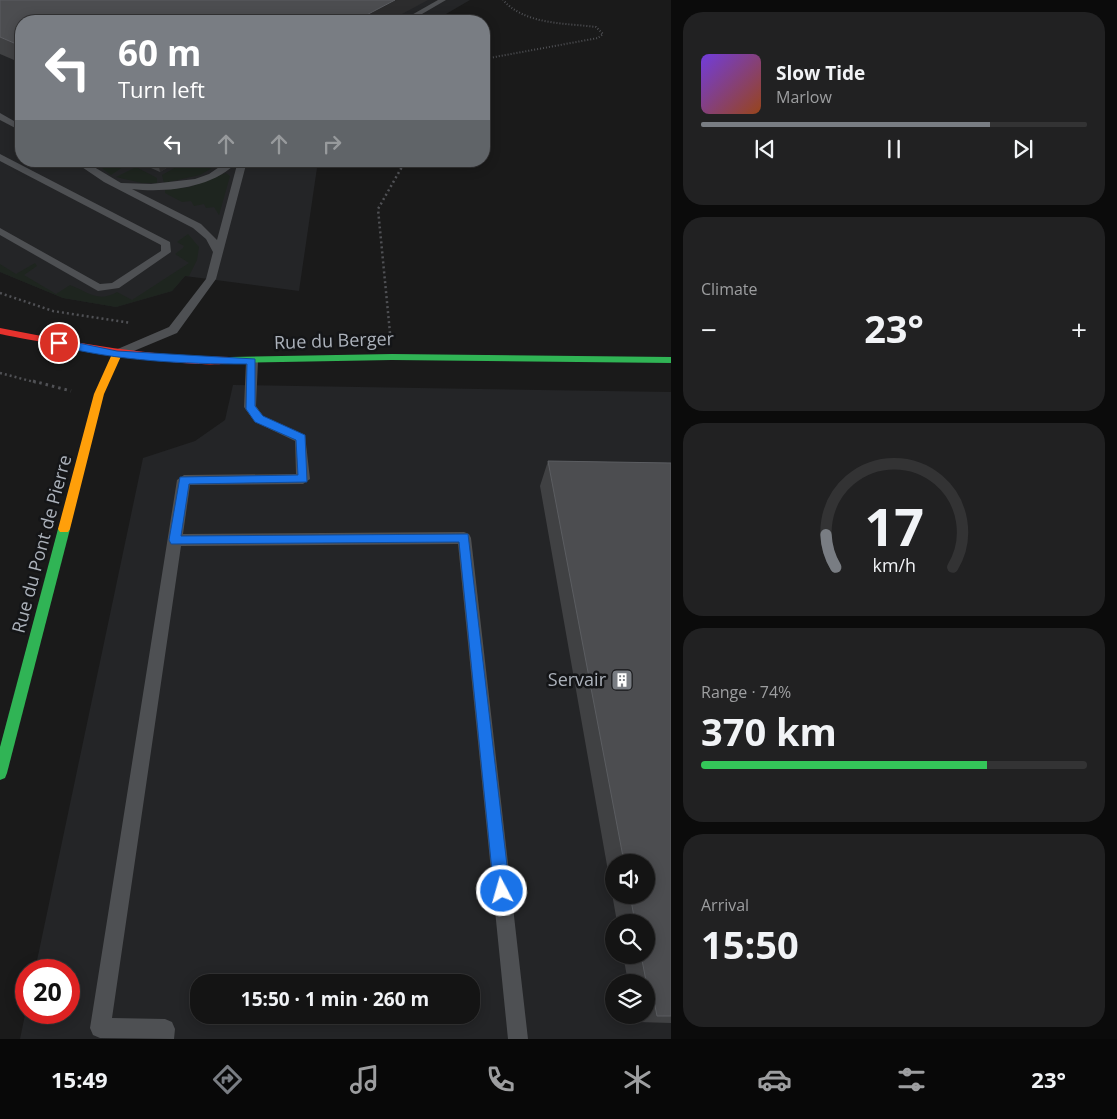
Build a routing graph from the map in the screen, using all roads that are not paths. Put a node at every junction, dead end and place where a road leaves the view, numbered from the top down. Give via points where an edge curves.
1 (443, 0) edge
2 (416, 15) edge
3 (0, 116) edge
4 (15, 125) edge
5 (0, 157) edge
6 (15, 165) edge
7 (19, 167) edge
8 (86, 167) edge
9 (226, 167) edge
10 (241, 167) edge
11 (107, 180) junction
12 (0, 231) edge
13 (219, 254) junction
14 (0, 331) edge
15 (117, 354) junction
16 (671, 360) edge
17 (252, 361) junction
18 (175, 540) junction
19 (0, 773) edge
20 (164, 1039) edge
21 (518, 1039) edge

1 - 2 lane
3 - 4 lane
5 - 6 lane
7 - 12 lane via 166,244 166,252 115,286 98,288
8 - 11 lane
9 - 11 lane via 184,184 142,188
10 - 13 lane
11 - 13 lane via 197,226 210,237
13 - 15 lane via 211,279 173,330
14 - 15 street, Rue du Berger
15 - 17 street, Rue du Berger
15 - 19 street, Rue du Pont de Pierre via 99,394
16 - 17 street, Rue du Berger via 392,357
17 - 18 lane via 250,407 259,419 302,438 303,479 184,480
18 - 20 lane via 100,1028 165,1030
18 - 21 lane via 464,538

